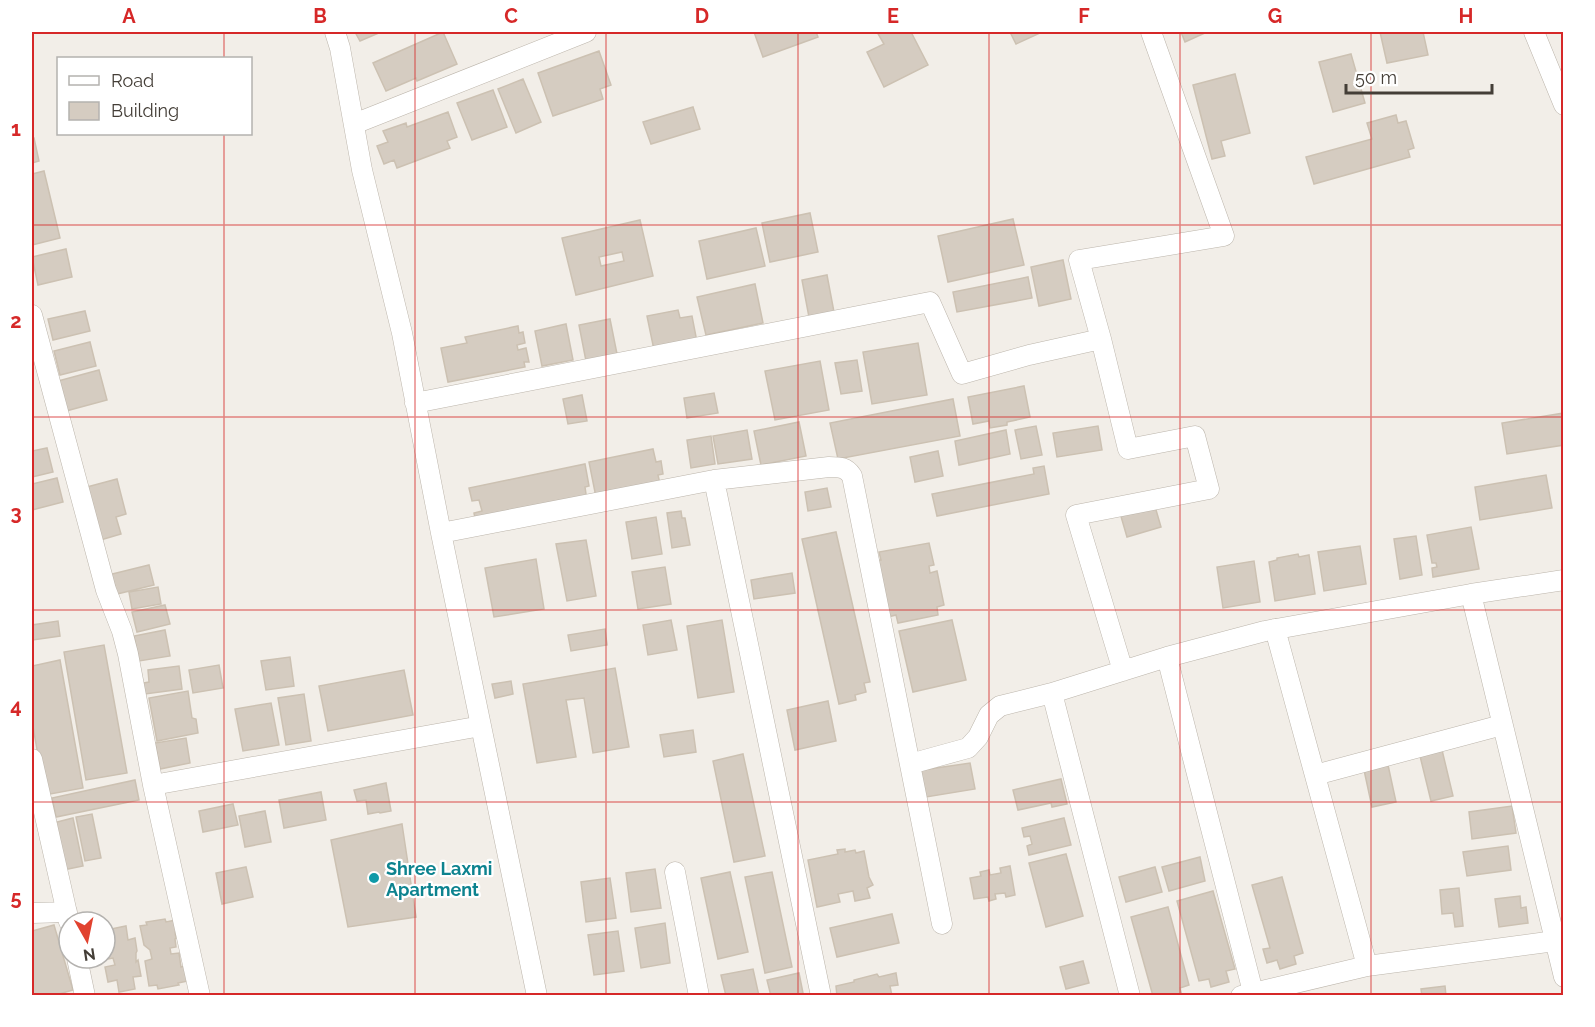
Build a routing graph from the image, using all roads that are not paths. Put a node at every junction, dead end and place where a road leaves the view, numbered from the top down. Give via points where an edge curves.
1 (335, 32) edge
2 (586, 32) edge
3 (1151, 32) edge
4 (1534, 32) edge
5 (544, 39) edge
6 (1563, 105) edge
7 (354, 124) junction
8 (32, 315) edge
9 (1101, 339) junction
10 (415, 404) junction
11 (714, 480) junction
12 (441, 533) junction
13 (1563, 580) edge
14 (1471, 594) junction
15 (1275, 629) junction
16 (1167, 657) junction
17 (1123, 671) junction
18 (1052, 693) junction
19 (1502, 725) junction
20 (481, 726) junction
21 (32, 759) edge
22 (910, 764) junction
23 (1315, 775) junction
24 (153, 785) junction
25 (675, 872) dead end
26 (66, 910) edge
27 (32, 912) edge
28 (57, 915) edge
29 (942, 924) dead end
30 (1555, 941) junction
31 (1367, 966) junction
32 (80, 970) edge
33 (1563, 977) edge
34 (1247, 994) edge
35 (85, 996) edge
36 (200, 996) edge
37 (537, 996) edge
38 (699, 996) edge
39 (821, 996) edge
40 (1130, 996) edge

1 - 7 street
2 - 5 street
3 - 9 street via 1224,237 1079,261
4 - 6 street
5 - 7 street
7 - 10 street
8 - 24 street via 106,590 128,654
9 - 10 street via 962,374 930,302
9 - 17 street via 1128,449 1195,436 1209,489 1076,515
10 - 12 street
11 - 12 street
11 - 22 street via 829,466 848,470
11 - 39 street
12 - 20 street
13 - 14 street
14 - 15 street
14 - 19 street
15 - 16 street
15 - 23 street
16 - 17 street
16 - 34 street
17 - 18 street
18 - 22 street via 1000,706 989,715 968,748
18 - 40 street
19 - 23 street
19 - 30 street
20 - 24 street
20 - 37 street
21 - 26 street
22 - 29 street
23 - 31 street
24 - 36 street
25 - 38 street
27 - 28 street
30 - 31 street
30 - 33 street
31 - 34 street
32 - 35 street

